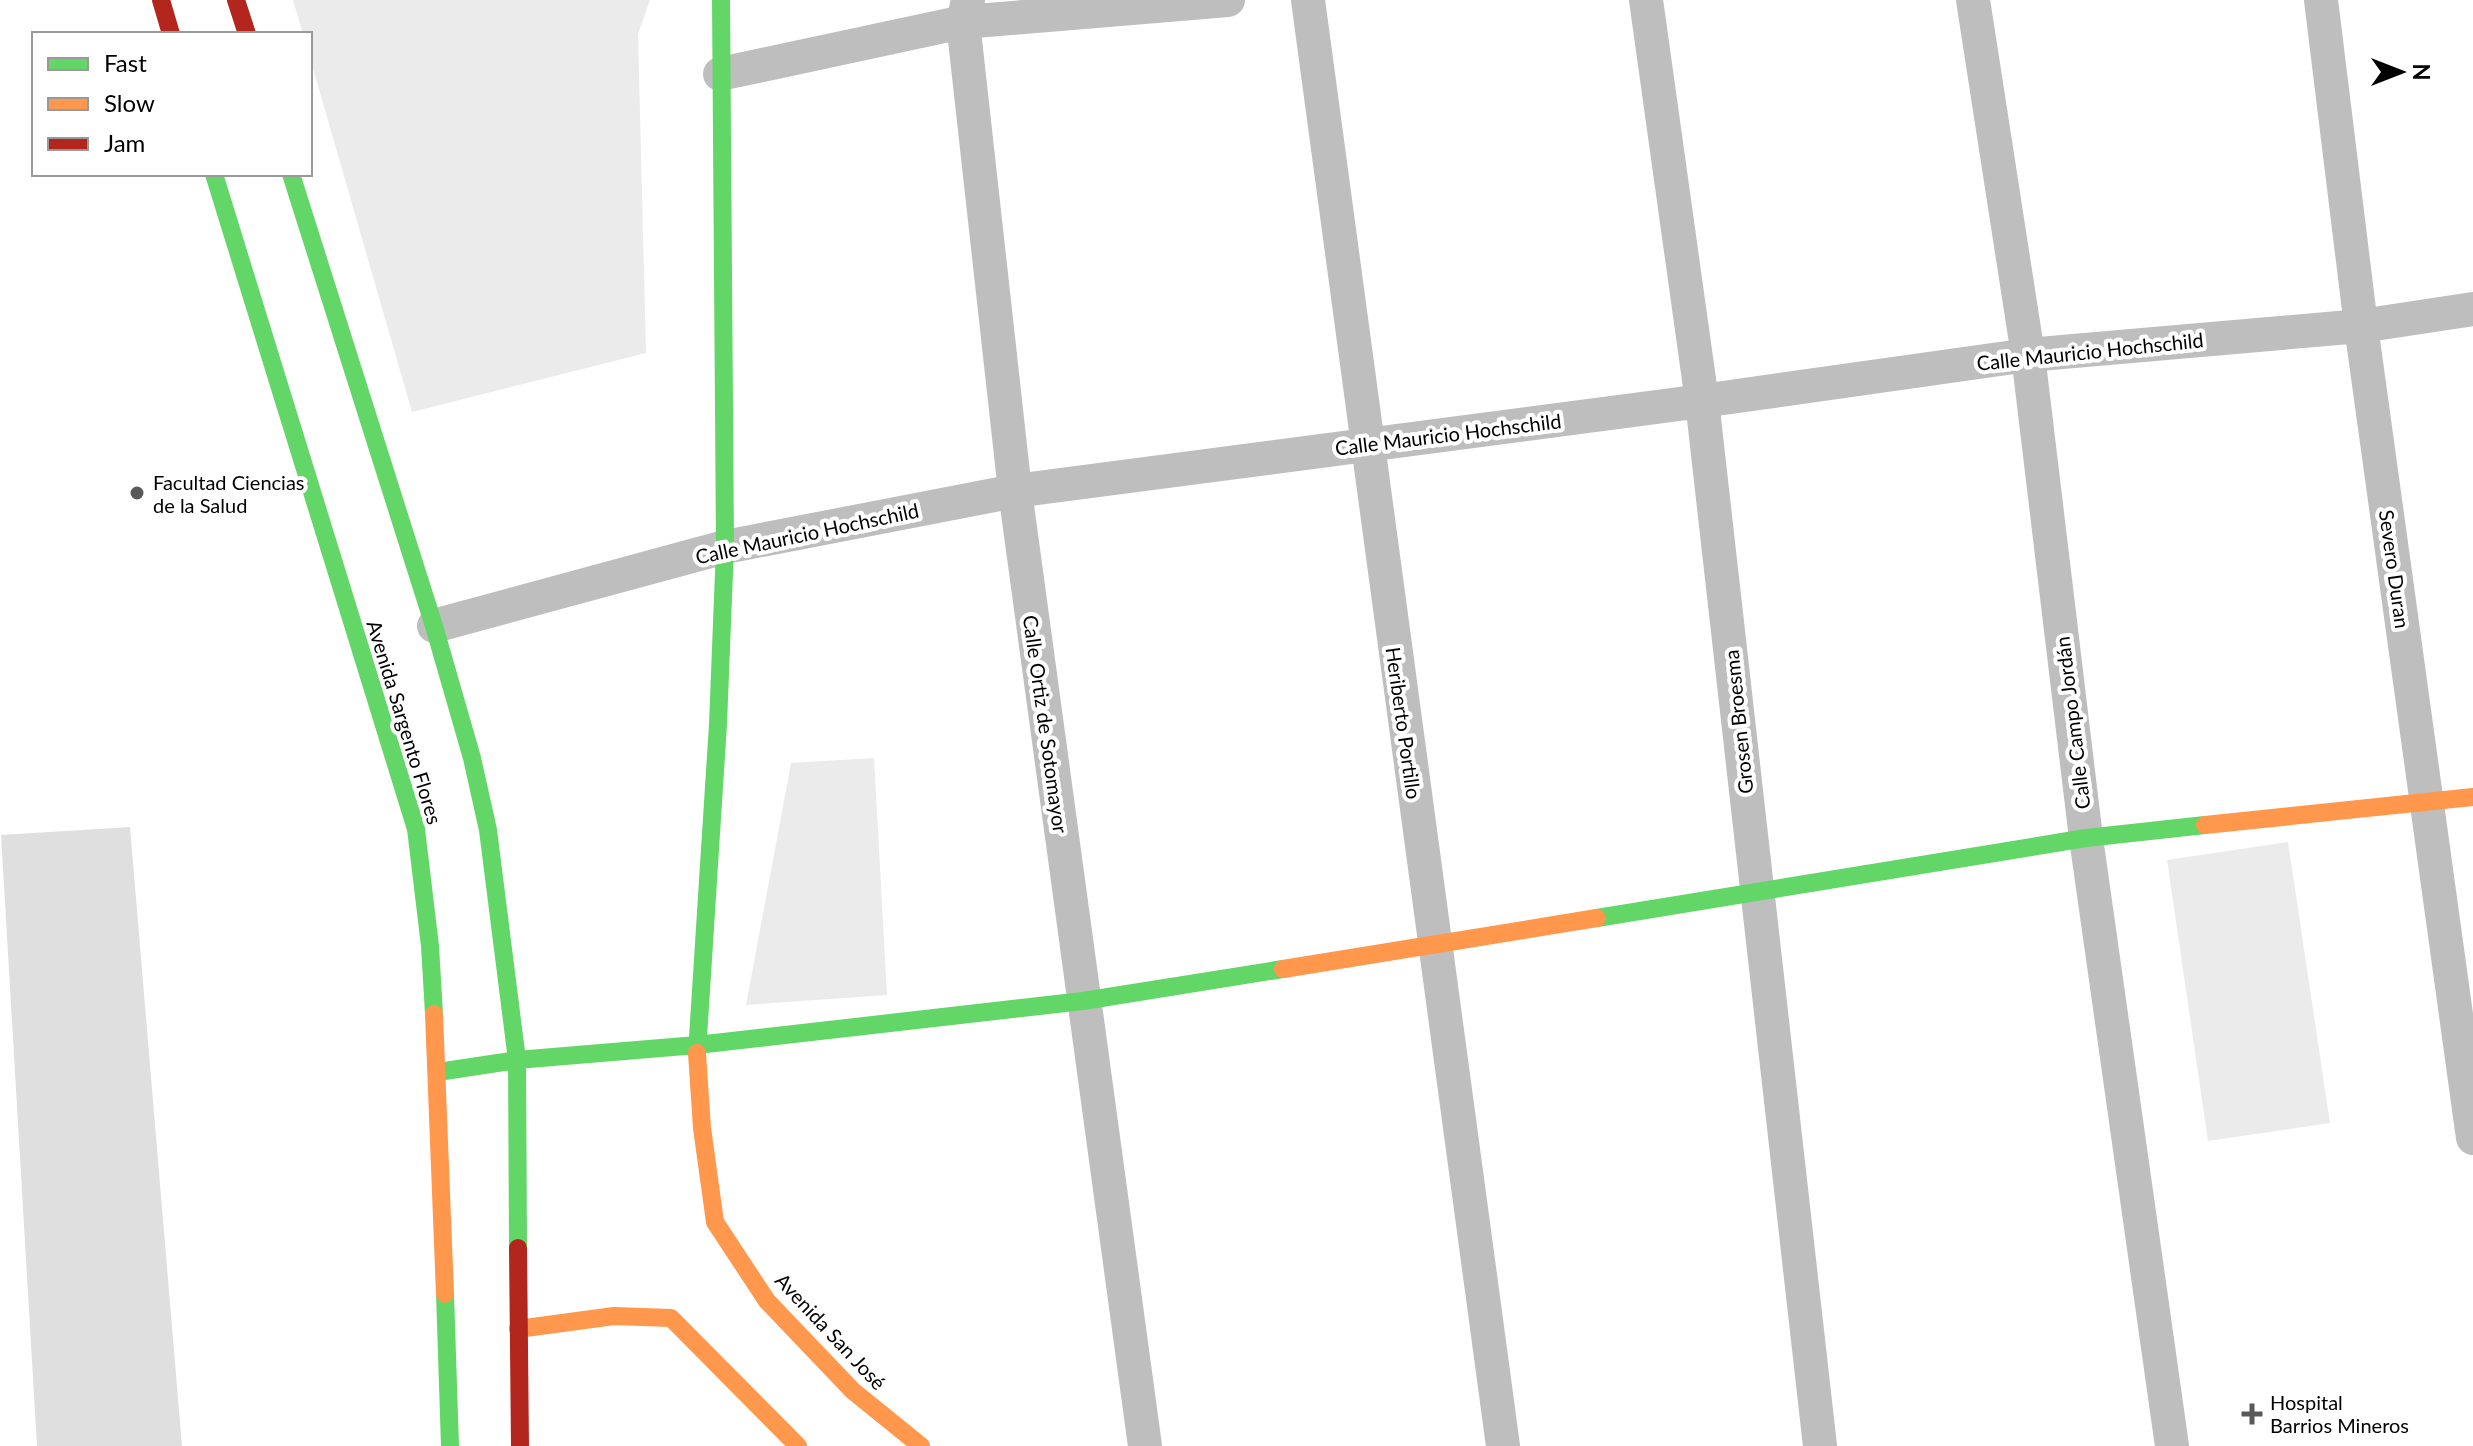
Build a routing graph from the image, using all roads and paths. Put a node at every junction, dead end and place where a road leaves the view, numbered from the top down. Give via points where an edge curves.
1 (161, 0) edge
2 (236, 0) edge
3 (721, 0) edge
4 (1228, 0) edge
5 (1308, 0) edge
6 (1646, 0) edge
7 (1973, 0) edge
8 (2321, 0) edge
9 (966, 11) edge
10 (170, 32) edge
11 (246, 32) edge
12 (720, 74) junction
13 (215, 176) edge
14 (292, 176) edge
15 (2473, 309) edge
16 (2361, 326) junction
17 (2028, 355) junction
18 (1702, 401) junction
19 (1366, 445) junction
20 (1015, 491) junction
21 (725, 547) junction
22 (434, 626) junction
23 (2473, 797) edge
24 (2427, 803) junction
25 (2086, 838) junction
26 (1757, 892) junction
27 (1435, 946) junction
28 (1083, 1001) junction
29 (697, 1045) junction
30 (517, 1060) junction
31 (438, 1072) junction
32 (2473, 1138) edge
33 (518, 1329) junction
34 (450, 1446) edge
35 (520, 1446) edge
36 (798, 1446) edge
37 (921, 1446) edge
38 (1145, 1446) edge
39 (1503, 1446) edge
40 (1820, 1446) edge
41 (2172, 1446) edge

1 - 10 street
2 - 11 street
3 - 12 street, Avenida San José
4 - 9 street
5 - 19 street, Heriberto Portillo
6 - 18 street, Grosen Broesma
7 - 17 street, Calle Campo Jordán
8 - 16 street, Severo Duran
9 - 12 street
9 - 20 street, Calle Ortiz de Sotomayor
12 - 21 street, Avenida San José
13 - 31 street, Avenida Sargento Flores via 416,829
14 - 22 street
15 - 16 street, Calle Mauricio Hochschild
16 - 17 street, Calle Mauricio Hochschild
16 - 24 street, Severo Duran
17 - 18 street, Calle Mauricio Hochschild
17 - 25 street, Calle Campo Jordán
18 - 19 street, Calle Mauricio Hochschild
18 - 26 street, Grosen Broesma
19 - 20 street, Calle Mauricio Hochschild
19 - 27 street, Heriberto Portillo
20 - 21 street, Calle Mauricio Hochschild
20 - 28 street, Calle Ortiz de Sotomayor
21 - 22 street, Calle Mauricio Hochschild
21 - 29 street, Avenida San José
22 - 30 street via 488,830
23 - 24 street
24 - 25 street
24 - 32 street, Severo Duran
25 - 26 street
25 - 41 street, Calle Campo Jordán
26 - 27 street
26 - 40 street, Grosen Broesma
27 - 28 street
27 - 39 street, Heriberto Portillo
28 - 29 street
28 - 38 street, Calle Ortiz de Sotomayor
29 - 30 street
29 - 37 street, Avenida San José via 715,1222 767,1301 853,1391
30 - 31 street
30 - 33 street
31 - 34 street, Avenida Sargento Flores
33 - 35 street
33 - 36 street via 614,1316 671,1318

